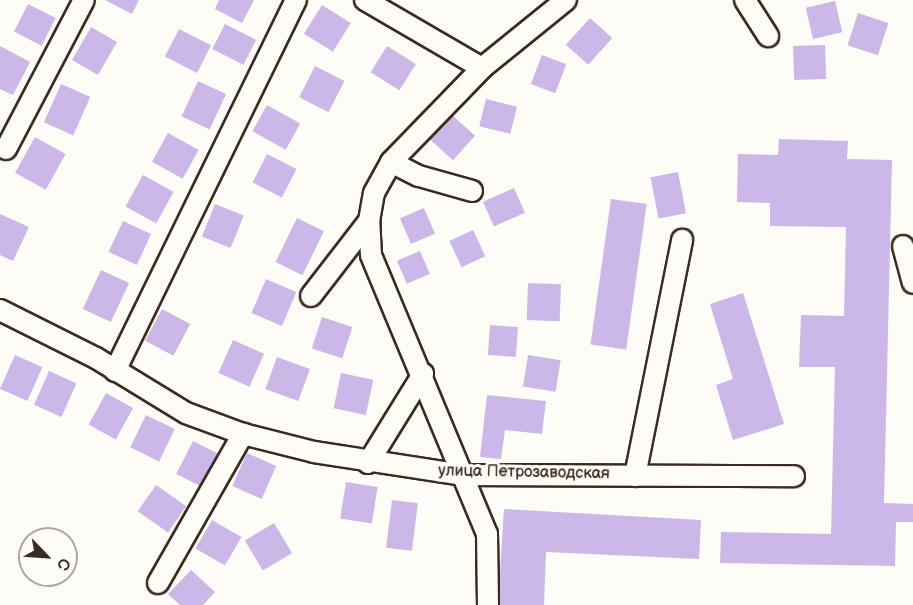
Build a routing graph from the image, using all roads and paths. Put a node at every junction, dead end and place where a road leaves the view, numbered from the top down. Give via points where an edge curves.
1 (84, 0) edge
2 (296, 0) edge
3 (365, 0) edge
4 (566, 0) edge
5 (745, 0) edge
6 (768, 36) dead end
7 (482, 68) junction
8 (6, 149) dead end
9 (391, 162) junction
10 (472, 191) dead end
11 (369, 221) junction
12 (682, 240) dead end
13 (903, 246) dead end
14 (913, 283) edge
15 (311, 296) dead end
16 (0, 310) edge
17 (115, 371) junction
18 (423, 374) junction
19 (243, 435) junction
20 (368, 463) junction
21 (462, 475) junction
22 (635, 476) junction
23 (794, 476) dead end
24 (158, 583) dead end
25 (488, 605) edge

1 - 8 street
2 - 17 street
3 - 7 street
4 - 7 street
5 - 6 street
7 - 9 street
9 - 10 street via 419,176
9 - 11 street via 374,194
11 - 15 street
11 - 18 street via 371,255
12 - 22 street
13 - 14 street
16 - 17 street, улица Петрозаводская
17 - 19 street, улица Петрозаводская via 186,412
18 - 20 street
18 - 21 street
19 - 20 street, улица Петрозаводская
19 - 24 street
20 - 21 street, улица Петрозаводская
21 - 22 street, улица Петрозаводская
21 - 25 street via 487,534
22 - 23 street, улица Петрозаводская

